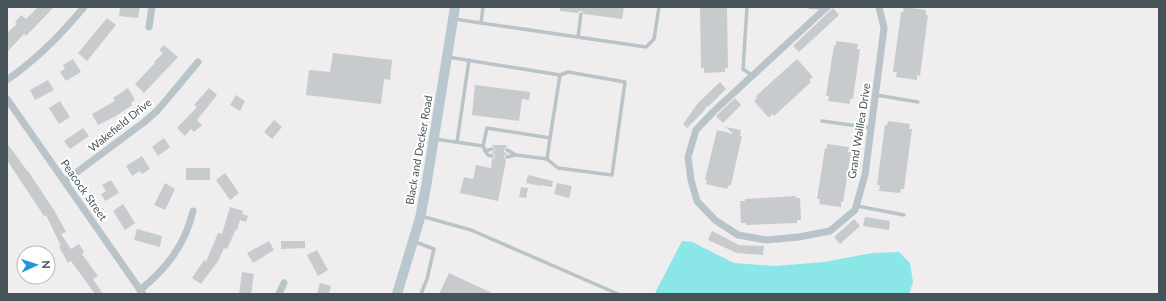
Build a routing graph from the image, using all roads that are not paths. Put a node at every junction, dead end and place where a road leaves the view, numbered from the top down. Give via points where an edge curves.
1 (84, 7) edge
2 (152, 7) edge
3 (455, 7) edge
4 (483, 7) edge
5 (659, 7) edge
6 (747, 7) edge
7 (809, 7) edge
8 (827, 7) edge
9 (879, 7) edge
10 (581, 14) dead end
11 (453, 19) junction
12 (481, 23) junction
13 (149, 28) dead end
14 (578, 37) junction
15 (447, 57) junction
16 (469, 60) junction
17 (198, 62) dead end
18 (560, 75) junction
19 (753, 76) junction
20 (7, 80) edge
21 (876, 95) junction
22 (7, 99) edge
23 (918, 102) dead end
24 (822, 120) dead end
25 (872, 128) junction
26 (550, 138) junction
27 (434, 139) junction
28 (457, 142) junction
29 (483, 146) junction
30 (492, 149) dead end
31 (507, 150) dead end
32 (485, 151) junction
33 (516, 155) junction
34 (492, 156) dead end
35 (507, 157) dead end
36 (547, 159) junction
37 (65, 181) junction
38 (857, 206) junction
39 (193, 211) dead end
40 (904, 215) dead end
41 (420, 216) junction
42 (413, 242) junction
43 (284, 283) dead end
44 (142, 292) edge
45 (279, 294) edge
46 (397, 294) edge
47 (421, 294) edge
48 (618, 294) edge

1 - 20 street via 56,40
2 - 13 street
3 - 11 main road, Black and Decker Road
4 - 12 lane
5 - 14 lane via 654,39 646,47
6 - 19 lane via 743,69
7 - 8 lane
8 - 19 street, Grand Waillea Drive
9 - 21 street, Grand Waillea Drive via 884,28
10 - 14 lane
11 - 12 lane
11 - 15 main road, Black and Decker Road
12 - 14 lane
15 - 16 lane
15 - 27 main road, Black and Decker Road
16 - 18 lane
16 - 28 lane
17 - 37 street, Wakefield Drive via 143,123
18 - 26 lane
18 - 36 lane via 568,72 625,82 612,175 558,168
19 - 38 street, Grand Waillea Drive via 696,130 688,158 697,201 715,220 738,235 766,240 830,231 856,210
21 - 23 lane
21 - 25 street, Grand Waillea Drive
22 - 37 street, Peacock Street
24 - 25 lane
25 - 38 street, Grand Waillea Drive
26 - 29 lane via 487,128
26 - 36 lane
27 - 28 lane
27 - 41 main road, Black and Decker Road
28 - 29 lane
29 - 32 lane
30 - 32 lane
31 - 33 lane
32 - 34 lane
33 - 35 lane
33 - 36 lane
37 - 44 street, Peacock Street
38 - 40 lane
39 - 44 street via 184,240 176,253
41 - 42 main road, Black and Decker Road
41 - 48 lane via 471,230
42 - 46 main road, Black and Decker Road
42 - 47 lane via 434,249
43 - 45 street

